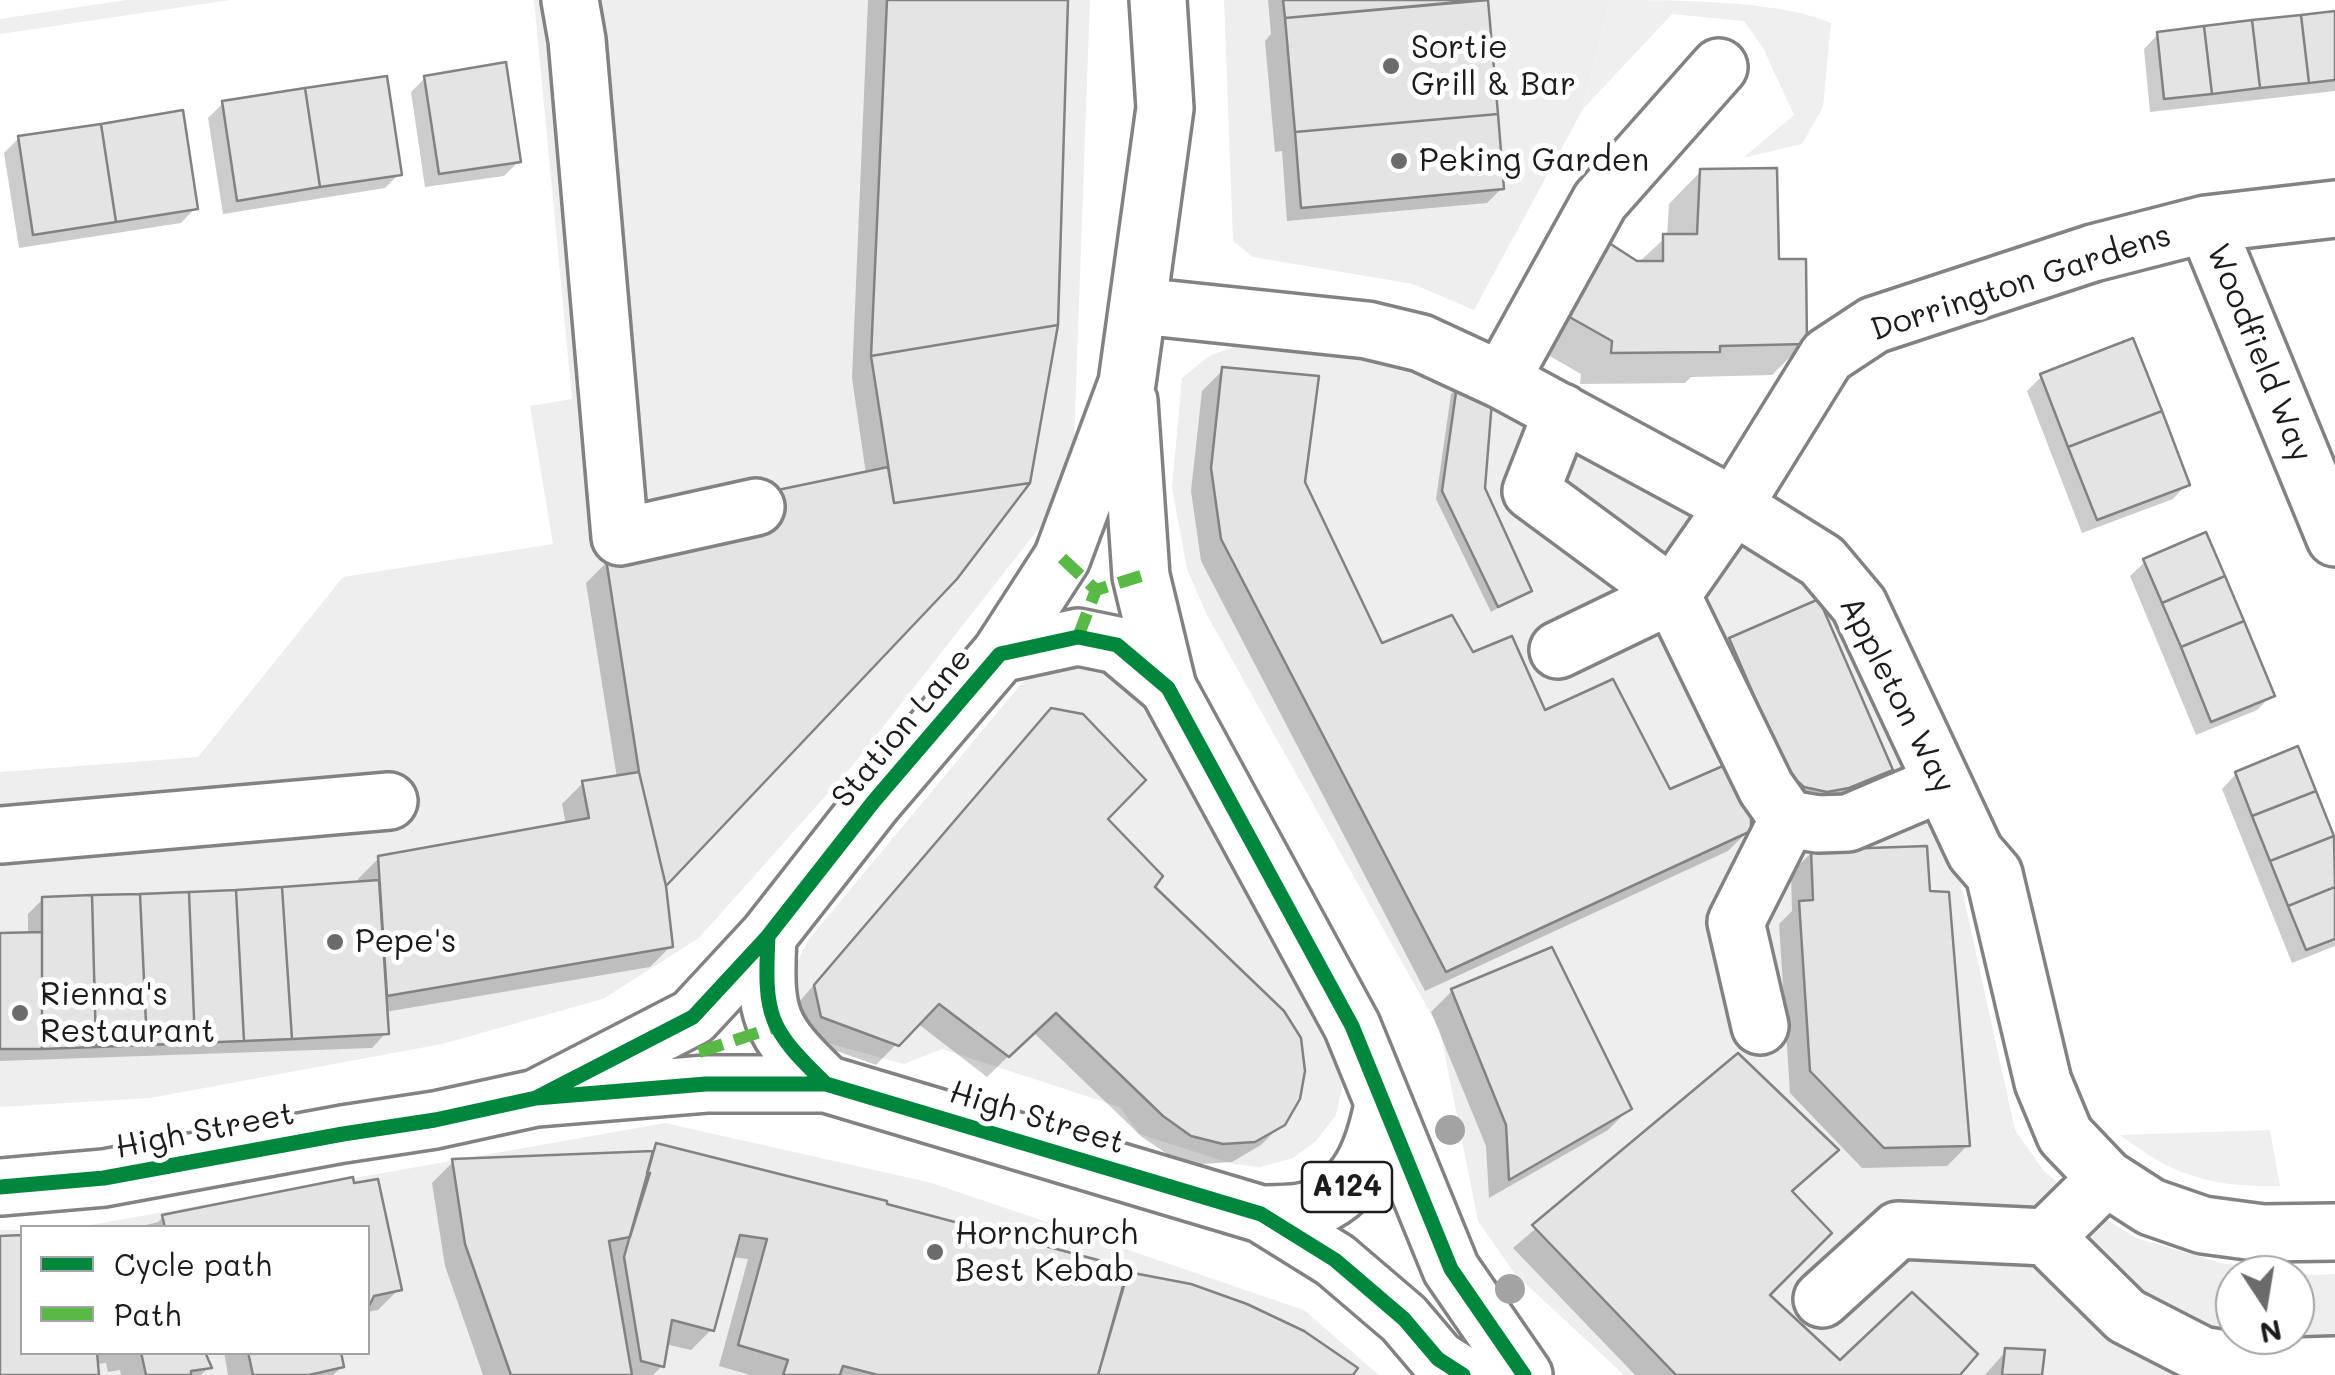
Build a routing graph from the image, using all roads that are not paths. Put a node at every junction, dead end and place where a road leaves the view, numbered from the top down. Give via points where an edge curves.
1 (570, 0) edge
2 (1158, 0) edge
3 (1719, 67) dead end
4 (2335, 210) edge
5 (2206, 224) junction
6 (1140, 306) junction
7 (1501, 380) junction
8 (1128, 383) junction
9 (1562, 412) junction
10 (1734, 506) junction
11 (756, 507) dead end
12 (2335, 538) edge
13 (1672, 595) junction
14 (1558, 650) dead end
15 (1000, 654) junction
16 (1168, 688) junction
17 (1942, 783) junction
18 (389, 801) dead end
19 (1788, 819) junction
20 (0, 835) edge
21 (768, 936) junction
22 (1760, 1026) dead end
23 (826, 1084) junction
24 (536, 1098) junction
25 (1383, 1104) junction
26 (2106, 1178) junction
27 (0, 1187) edge
28 (1261, 1214) junction
29 (2335, 1232) edge
30 (2046, 1237) junction
31 (1822, 1299) dead end
32 (2335, 1365) edge
33 (1463, 1375) edge
34 (1524, 1375) edge

1 - 11 street via 620,536
2 - 6 street, Station Lane via 1165,108
3 - 7 street via 1600,201
4 - 5 street, Dorrington Gardens
5 - 10 street, Dorrington Gardens via 2093,253 1874,325 1827,356
5 - 12 street, Woodfield Way
6 - 7 street, Appleton Way via 1367,330 1422,343
6 - 8 street, Station Lane
7 - 9 street, Appleton Way
8 - 15 street, Station Lane via 1062,558
8 - 16 street, Station Lane via 1140,576
9 - 10 street, Appleton Way
9 - 13 street via 1530,491
10 - 13 street, Dorrington Gardens
10 - 17 street, Appleton Way via 1822,561 1858,605
13 - 14 street
13 - 19 street via 1766,788
15 - 16 street, Station Lane / A124 via 1078,637 1117,645
15 - 21 street, Station Lane / A124
16 - 25 street, A124 via 1352,1026
17 - 19 street via 1848,823
17 - 26 street, Appleton Way via 1975,852 1994,874 2050,1100 2065,1135
18 - 20 street
19 - 22 street via 1736,922
21 - 23 street, A124 via 766,983 775,1027
21 - 24 street, High Street / A124 via 692,1016
23 - 24 street, High Street / A124 via 706,1084
23 - 28 street, High Street / A124
24 - 27 street, High Street / A124 via 104,1178
25 - 28 street, A124 via 1374,1148 1346,1188 1308,1210
25 - 34 street, A124 via 1451,1268
26 - 29 street, Appleton Way via 2151,1207 2203,1225
26 - 30 street
28 - 33 street, High Street / A124 via 1335,1260
30 - 31 street via 1898,1230
30 - 32 street via 2126,1316 2202,1354 2272,1367

